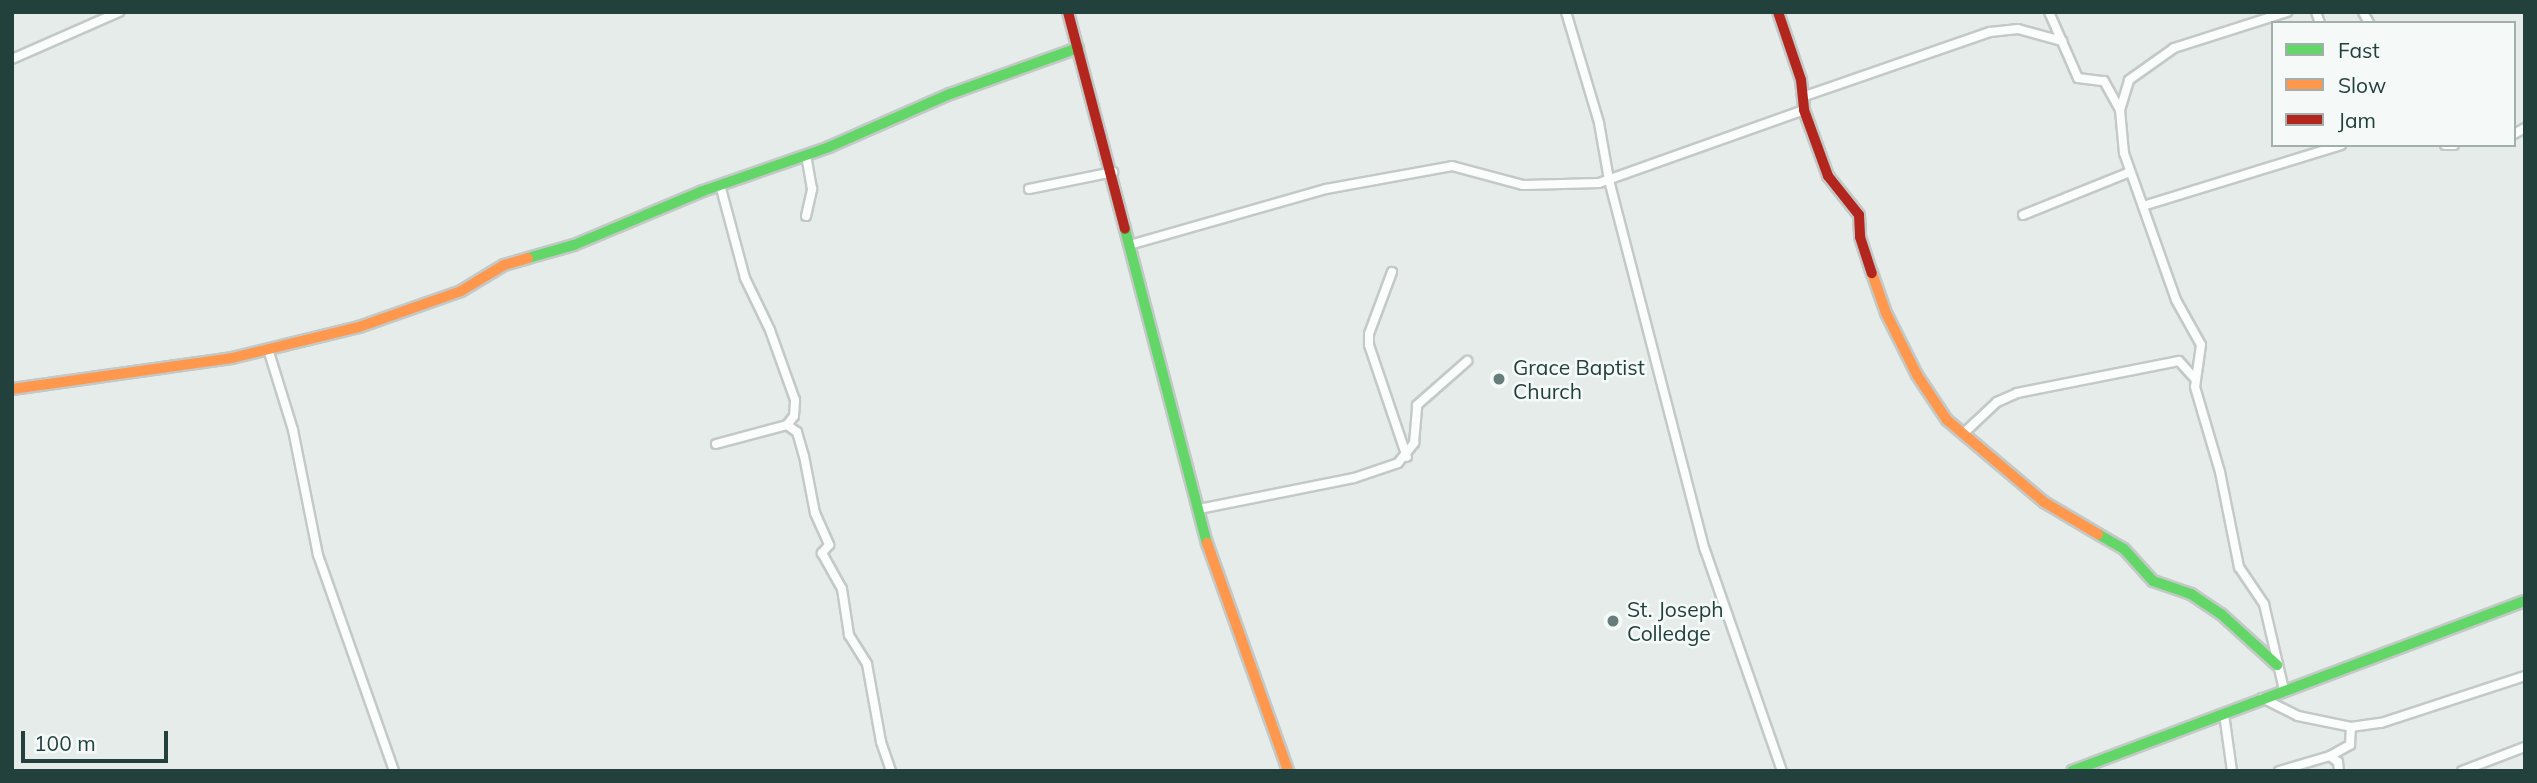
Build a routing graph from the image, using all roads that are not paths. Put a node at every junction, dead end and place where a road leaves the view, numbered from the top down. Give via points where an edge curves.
1 (119, 12) edge
2 (1068, 12) edge
3 (1566, 12) edge
4 (1778, 12) edge
5 (2049, 12) edge
6 (2287, 12) edge
7 (2062, 41) junction
8 (1078, 48) junction
9 (12, 59) edge
10 (1805, 96) junction
11 (1804, 110) junction
12 (2120, 110) junction
13 (2335, 147) edge
14 (806, 156) junction
15 (1113, 172) junction
16 (2130, 172) junction
17 (1609, 180) junction
18 (720, 186) junction
19 (1029, 189) dead end
20 (2143, 206) junction
21 (2023, 215) dead end
22 (806, 216) dead end
23 (1133, 244) junction
24 (1392, 272) dead end
25 (268, 349) junction
26 (1467, 361) dead end
27 (2195, 379) junction
28 (12, 389) edge
29 (787, 425) junction
30 (1965, 432) junction
31 (716, 444) dead end
32 (1407, 457) junction
33 (1199, 509) junction
34 (2525, 601) edge
35 (2277, 665) junction
36 (2525, 676) edge
37 (2284, 690) junction
38 (2262, 698) junction
39 (2224, 714) junction
40 (2351, 727) junction
41 (2525, 747) edge
42 (2330, 756) junction
43 (394, 771) edge
44 (891, 771) edge
45 (1288, 771) edge
46 (1782, 771) edge
47 (2072, 771) edge
48 (2232, 771) edge
49 (2279, 771) edge
50 (2339, 771) edge
51 (2462, 771) edge

1 - 9 street
2 - 8 main road
3 - 17 street via 1599,123
4 - 10 main road
5 - 7 street
6 - 12 street via 2174,48 2129,80
7 - 10 street via 2018,29 1990,32
7 - 12 street via 2078,78 2104,82
8 - 14 main road via 950,94
8 - 15 main road
10 - 11 main road
11 - 17 street
11 - 30 main road via 1828,176 1859,215 1870,268 1896,334 1929,396 1947,420
12 - 16 street
13 - 20 street
14 - 18 main road
14 - 22 street via 812,189
15 - 19 street
15 - 23 main road
16 - 20 street
16 - 21 street
17 - 23 street via 1577,187 1523,185 1452,166 1326,189
17 - 46 street via 1705,550
18 - 25 main road via 574,244 505,265 461,291 359,327
18 - 29 street via 745,278 795,400 794,416
20 - 27 street via 2176,300 2201,345
23 - 33 main road
24 - 32 street via 1369,345
25 - 28 main road via 94,380
25 - 43 street via 293,429 318,555
26 - 32 street via 1417,405 1414,443
27 - 30 street via 2179,361 2017,393 1997,402
27 - 35 street via 2239,567 2264,604
29 - 31 street
29 - 44 street via 797,432 815,513 829,545 822,553 842,589 849,635 867,664
30 - 35 main road via 2044,502 2124,550 2152,581 2191,594 2221,614
32 - 33 street via 1372,473
33 - 45 main road
34 - 37 main road
35 - 37 street
36 - 40 street via 2381,723
37 - 38 main road
38 - 39 main road
38 - 40 street via 2298,716
39 - 47 main road
39 - 48 street
40 - 42 street via 2350,745
41 - 51 street
42 - 49 street
42 - 50 street via 2338,762

